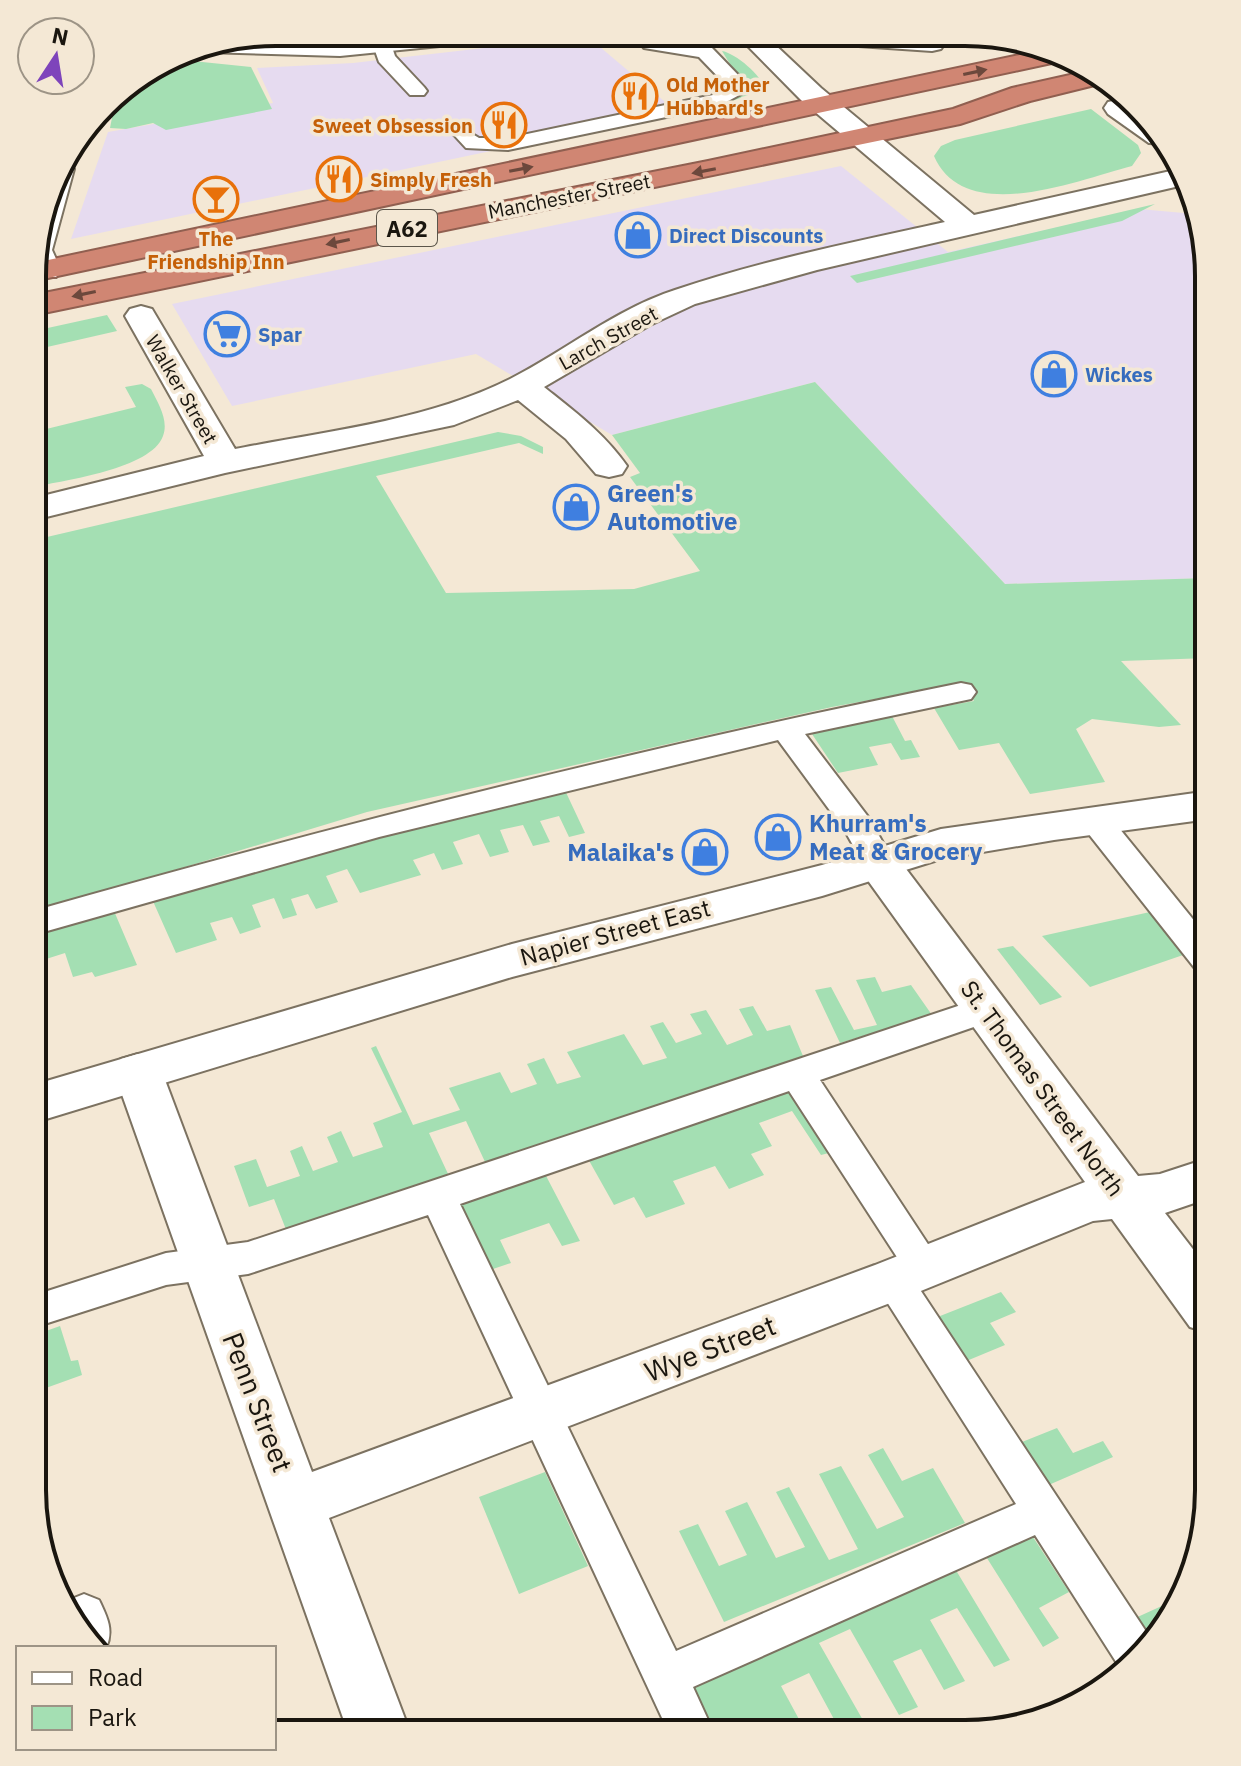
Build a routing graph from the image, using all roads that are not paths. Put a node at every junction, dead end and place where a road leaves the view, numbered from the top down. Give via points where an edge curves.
1 (346, 46) edge
2 (383, 46) edge
3 (664, 46) edge
4 (762, 46) edge
5 (258, 47) edge
6 (1039, 58) edge
7 (1085, 80) edge
8 (417, 91) dead end
9 (1022, 94) junction
10 (821, 103) junction
11 (1118, 108) dead end
12 (1132, 118) edge
13 (464, 135) dead end
14 (862, 136) junction
15 (625, 149) junction
16 (1173, 179) edge
17 (966, 224) junction
18 (46, 270) edge
19 (46, 303) edge
20 (141, 316) dead end
21 (522, 386) junction
22 (225, 462) junction
23 (609, 466) dead end
24 (46, 506) edge
25 (961, 692) dead end
26 (785, 728) junction
27 (1195, 807) edge
28 (1095, 820) junction
29 (879, 864) junction
30 (46, 919) edge
31 (1195, 945) edge
32 (985, 1010) junction
33 (138, 1072) junction
34 (796, 1073) junction
35 (46, 1100) edge
36 (1195, 1183) edge
37 (438, 1197) junction
38 (1125, 1199) junction
39 (205, 1262) junction
40 (908, 1274) junction
41 (1195, 1292) edge
42 (46, 1308) edge
43 (539, 1412) junction
44 (297, 1504) junction
45 (1041, 1513) junction
46 (1132, 1648) edge
47 (665, 1677) junction
48 (375, 1720) edge
49 (686, 1720) edge

1 - 5 street
2 - 8 lane via 386,58
3 - 13 lane via 705,52 735,83 733,93 508,144 473,144
4 - 10 street
10 -> 6 highway, Manchester Street / A62
7 - 9 highway, Manchester Street / A62
9 - 10 highway via 960,97 873,114
9 - 14 highway, Manchester Street / A62 via 979,111
10 - 14 street
10 - 15 highway, Manchester Street / A62
11 - 12 street
14 - 15 highway via 796,128 679,151
14 - 17 street
14 -> 19 highway, Manchester Street / A62
18 -> 15 highway, Manchester Street / A62
16 - 17 street, Larch Street
17 - 21 street, Larch Street via 684,297
20 - 22 street, Walker Street
21 - 22 street, Larch Street via 454,415
21 - 23 street via 578,432
22 - 24 street, Larch Street
25 - 26 lane
26 - 29 lane via 858,826
26 - 30 lane via 378,824
27 - 28 street, Napier Street East
28 - 29 street, Napier Street East via 960,841
28 - 31 lane
29 - 32 street, St. Thomas Street North
29 - 33 street, Napier Street East via 466,972
32 - 34 lane
32 - 38 street, St. Thomas Street North
33 - 35 street, Napier Street East
33 - 39 street, Penn Street
34 - 37 lane
34 - 40 lane
36 - 38 street, Wye Street
37 - 39 lane via 248,1258
37 - 43 lane
38 - 40 street, Wye Street via 1089,1201
38 - 41 street, St. Thomas Street North
39 - 42 lane via 166,1269
39 - 44 street, Penn Street
40 - 43 street, Wye Street
40 - 45 lane
43 - 44 street, Wye Street
43 - 47 lane
44 - 48 street, Penn Street
45 - 46 lane
45 - 47 lane
47 - 49 lane

